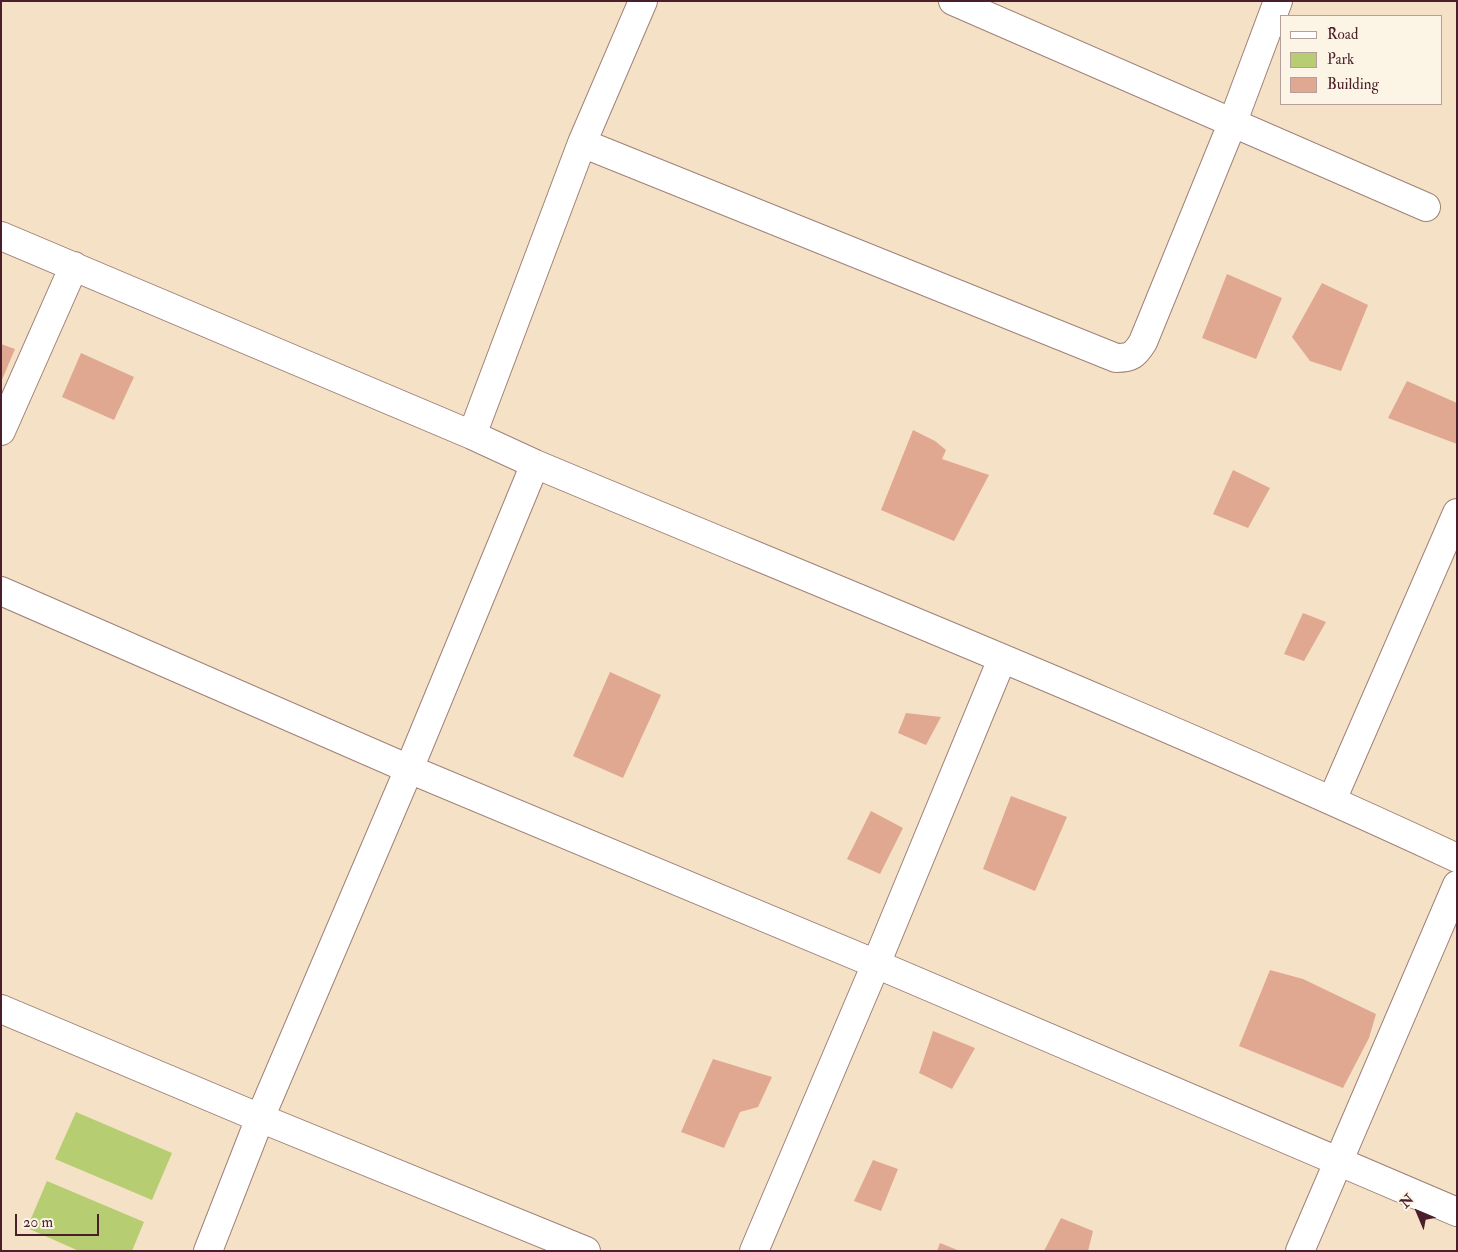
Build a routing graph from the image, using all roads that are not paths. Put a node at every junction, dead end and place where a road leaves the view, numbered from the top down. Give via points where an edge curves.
1 (643, 1) edge
2 (953, 1) edge
3 (1278, 1) edge
4 (1232, 124) junction
5 (582, 144) junction
6 (1426, 207) dead end
7 (1, 236) edge
8 (74, 266) junction
9 (1, 431) edge
10 (472, 435) junction
11 (535, 464) junction
12 (1457, 513) edge
13 (1, 591) edge
14 (1002, 660) junction
15 (409, 769) junction
16 (1332, 800) junction
17 (1457, 858) edge
18 (1457, 886) edge
19 (876, 964) junction
20 (1, 1009) edge
21 (260, 1118) junction
22 (1338, 1162) junction
23 (1457, 1212) edge
24 (208, 1251) edge
25 (586, 1251) edge
26 (754, 1251) edge
27 (1300, 1251) edge

1 - 5 street
2 - 4 street
3 - 4 street
4 - 5 street via 1143,342 1136,353 1127,358 1116,358
4 - 6 street
5 - 10 street
7 - 8 street
8 - 9 street
8 - 10 street
10 - 11 street
11 - 14 street
11 - 15 street
12 - 16 street
13 - 15 street
14 - 16 street
14 - 19 street
15 - 19 street
15 - 21 street
16 - 17 street
18 - 22 street
19 - 22 street
19 - 26 street
20 - 21 street
21 - 24 street
21 - 25 street
22 - 23 street
22 - 27 street

